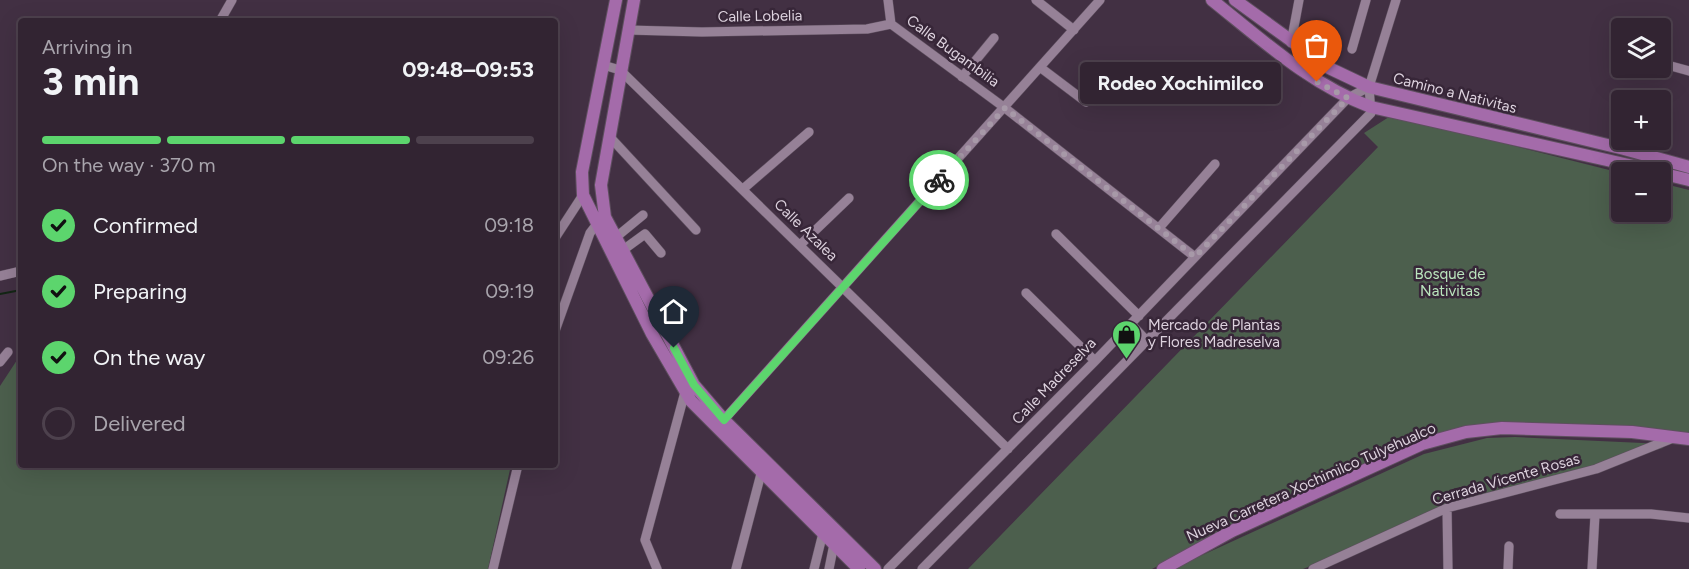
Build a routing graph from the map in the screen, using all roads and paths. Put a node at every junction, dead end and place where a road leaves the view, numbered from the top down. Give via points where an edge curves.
1 (232, 0) edge
2 (616, 0) edge
3 (634, 0) edge
4 (888, 0) edge
5 (1036, 0) edge
6 (1100, 0) edge
7 (1212, 0) edge
8 (1234, 0) edge
9 (1299, 0) edge
10 (1366, 0) edge
11 (1396, 0) edge
12 (222, 18) edge
13 (891, 24) junction
14 (628, 30) junction
15 (1074, 30) junction
16 (994, 38) dead end
17 (1291, 43) junction
18 (1352, 49) dead end
19 (603, 65) junction
20 (1671, 66) edge
21 (1041, 68) junction
22 (620, 70) junction
23 (1689, 70) edge
24 (962, 77) junction
25 (1369, 87) junction
26 (1348, 98) junction
27 (1086, 102) dead end
28 (1371, 107) junction
29 (1005, 108) junction
30 (809, 132) dead end
31 (609, 136) junction
32 (1645, 150) edge
33 (1644, 154) junction
34 (1612, 162) edge
35 (1215, 164) dead end
36 (1689, 167) edge
37 (1671, 176) edge
38 (1689, 180) edge
39 (743, 189) junction
40 (583, 195) junction
41 (849, 198) dead end
42 (644, 215) dead end
43 (605, 227) junction
44 (1159, 228) junction
45 (696, 230) dead end
46 (558, 233) edge
47 (1056, 234) dead end
48 (800, 245) junction
49 (623, 250) junction
50 (661, 253) dead end
51 (1195, 257) junction
52 (18, 272) edge
53 (0, 276) edge
54 (842, 286) junction
55 (1026, 293) dead end
56 (1139, 316) junction
57 (1131, 324) junction
58 (558, 325) edge
59 (1146, 340) junction
60 (8, 352) dead end
61 (1095, 361) junction
62 (0, 362) edge
63 (685, 392) junction
64 (720, 424) junction
65 (1683, 438) edge
66 (1008, 449) junction
67 (517, 468) edge
68 (762, 470) junction
69 (1447, 508) junction
70 (1560, 514) dead end
71 (1595, 515) junction
72 (1689, 518) edge
73 (823, 533) junction
74 (834, 544) junction
75 (1509, 546) dead end
76 (857, 568) edge
77 (493, 569) edge
78 (657, 569) edge
79 (736, 569) edge
80 (814, 569) edge
81 (829, 569) edge
82 (875, 569) edge
83 (888, 569) edge
84 (921, 569) edge
85 (1163, 569) edge
86 (1313, 569) edge
87 (1448, 569) edge
88 (1508, 569) edge
89 (1592, 569) edge

1 - 12 street
2 - 19 main road
3 - 14 main road
4 - 13 street
5 - 15 street
6 - 15 street
7 - 26 main road, Camino a Nativitas via 1317,82
8 - 17 main road, Camino a Nativitas
9 - 17 street
10 - 18 street
11 - 25 street
13 - 14 street, Calle Lobelia via 867,29
13 - 24 street, Calle Bugambilia
14 - 22 main road
15 - 21 street
16 - 24 street
17 - 25 main road, Camino a Nativitas via 1329,68
19 - 22 street, Calle Azalea
19 - 40 main road via 582,172
20 - 23 street
21 - 27 street
21 - 29 street
22 - 31 main road
22 - 39 street, Calle Azalea
24 - 29 street, Calle Bugambilia
25 - 26 street, Calle Madreselva
25 - 28 street
25 - 33 main road, Camino a Nativitas
26 - 28 main road, Camino a Nativitas
26 - 51 street, Calle Madreselva
28 - 34 main road, Camino a Nativitas
28 - 59 street via 1371,113
29 - 44 street, Calle Bugambilia
29 - 54 street
30 - 39 street
31 - 43 main road via 601,185
31 - 45 street
32 - 33 street
33 - 36 main road, Camino a Nativitas
35 - 44 street
37 - 38 main road, Camino a Nativitas
39 - 48 street, Calle Azalea
40 - 43 main road
40 - 46 street
41 - 48 street
42 - 43 street
43 - 49 main road
43 - 58 street
43 - 63 main road
44 - 51 street, Calle Bugambilia
47 - 56 street
48 - 54 street, Calle Azalea
49 - 50 street via 645,234
49 - 64 main road via 694,385
51 - 56 street, Calle Madreselva
52 - 53 street
54 - 64 street
54 - 66 street, Calle Azalea
55 - 61 street
56 - 57 street, Calle Madreselva
57 - 59 street
57 - 61 street, Calle Madreselva
59 - 84 street
60 - 62 street
61 - 66 street, Calle Madreselva
63 - 64 main road
63 - 78 street via 645,540
64 - 68 main road
64 - 82 main road
65 - 69 street, Cerrada Vicente Rosas via 1596,469
65 - 85 main road, Nueva Carretera Xochimilco Tulyehualco via 1632,432 1502,429 1442,438 1232,531
66 - 83 street, Calle Madreselva
67 - 77 street
68 - 73 main road
68 - 79 street
69 - 86 street, Cerrada Vicente Rosas
69 - 87 street
70 - 71 street
71 - 72 street
71 - 89 street
73 - 74 main road
73 - 80 street
74 - 76 main road
74 - 81 street
75 - 88 street

